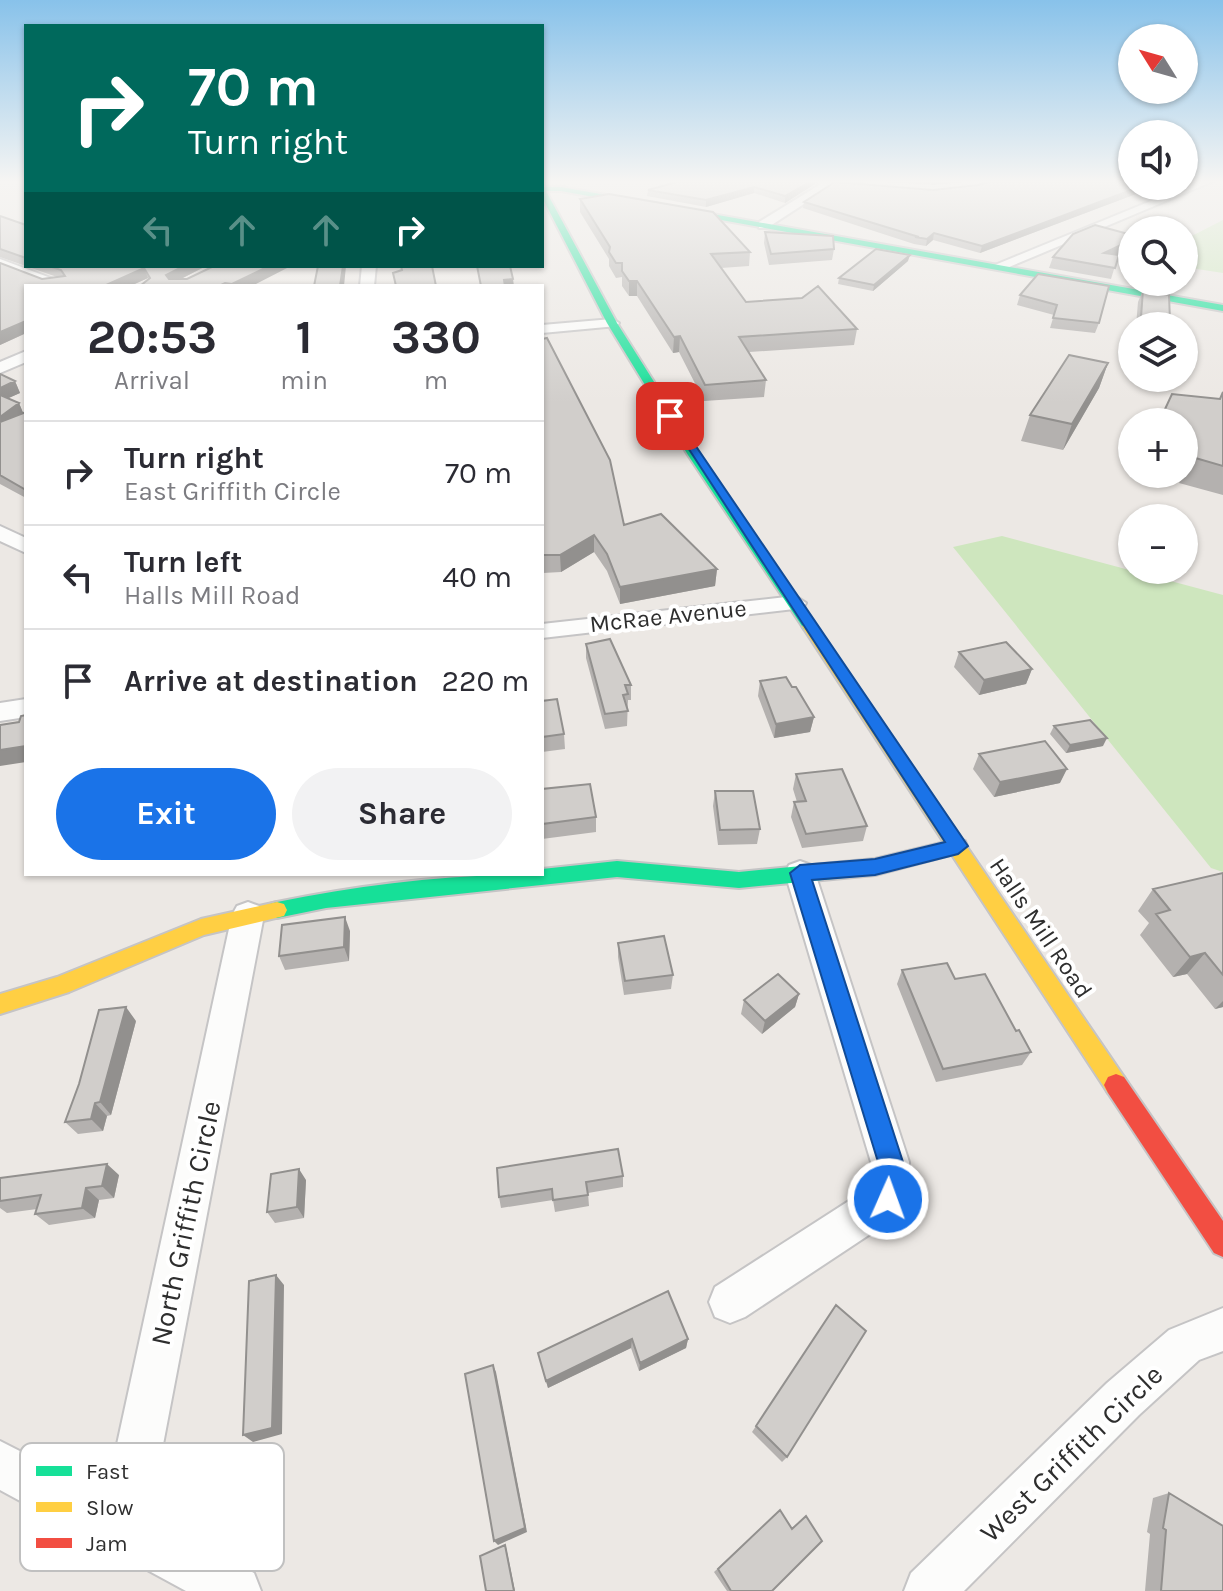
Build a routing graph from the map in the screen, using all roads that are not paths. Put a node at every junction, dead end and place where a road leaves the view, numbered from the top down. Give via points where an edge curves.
1 (576, 254) edge
2 (926, 254) edge
3 (1028, 254) edge
4 (0, 263) edge
5 (997, 267) junction
6 (54, 284) edge
7 (1223, 308) edge
8 (612, 323) junction
9 (544, 329) edge
10 (24, 357) edge
11 (0, 368) edge
12 (24, 376) edge
13 (0, 378) edge
14 (0, 532) edge
15 (24, 546) edge
16 (795, 603) junction
17 (544, 631) edge
18 (24, 708) edge
19 (0, 712) edge
20 (958, 846) junction
21 (800, 873) junction
22 (248, 915) junction
23 (0, 1004) edge
24 (1223, 1244) edge
25 (730, 1302) dead end
26 (1223, 1329) edge
27 (140, 1443) edge
28 (0, 1464) edge
29 (20, 1475) edge
30 (198, 1571) edge
31 (236, 1591) edge
32 (929, 1591) edge

1 - 8 street, Halls Mill Road
2 - 5 street
3 - 5 street
4 - 6 street
5 - 7 street
8 - 9 street
8 - 16 street, Halls Mill Road
10 - 11 street
12 - 13 street
14 - 15 street
16 - 17 street, McRae Avenue
16 - 20 street, Halls Mill Road
18 - 19 street
20 - 21 street via 875,867
20 - 24 street, Halls Mill Road
21 - 22 street via 739,880 617,869 326,900
21 - 25 street via 890,1162 888,1199
22 - 23 street via 201,927 61,985
22 - 27 street, North Griffith Circle
26 - 32 street, West Griffith Circle via 1184,1345 1123,1399
28 - 29 street
30 - 31 street

